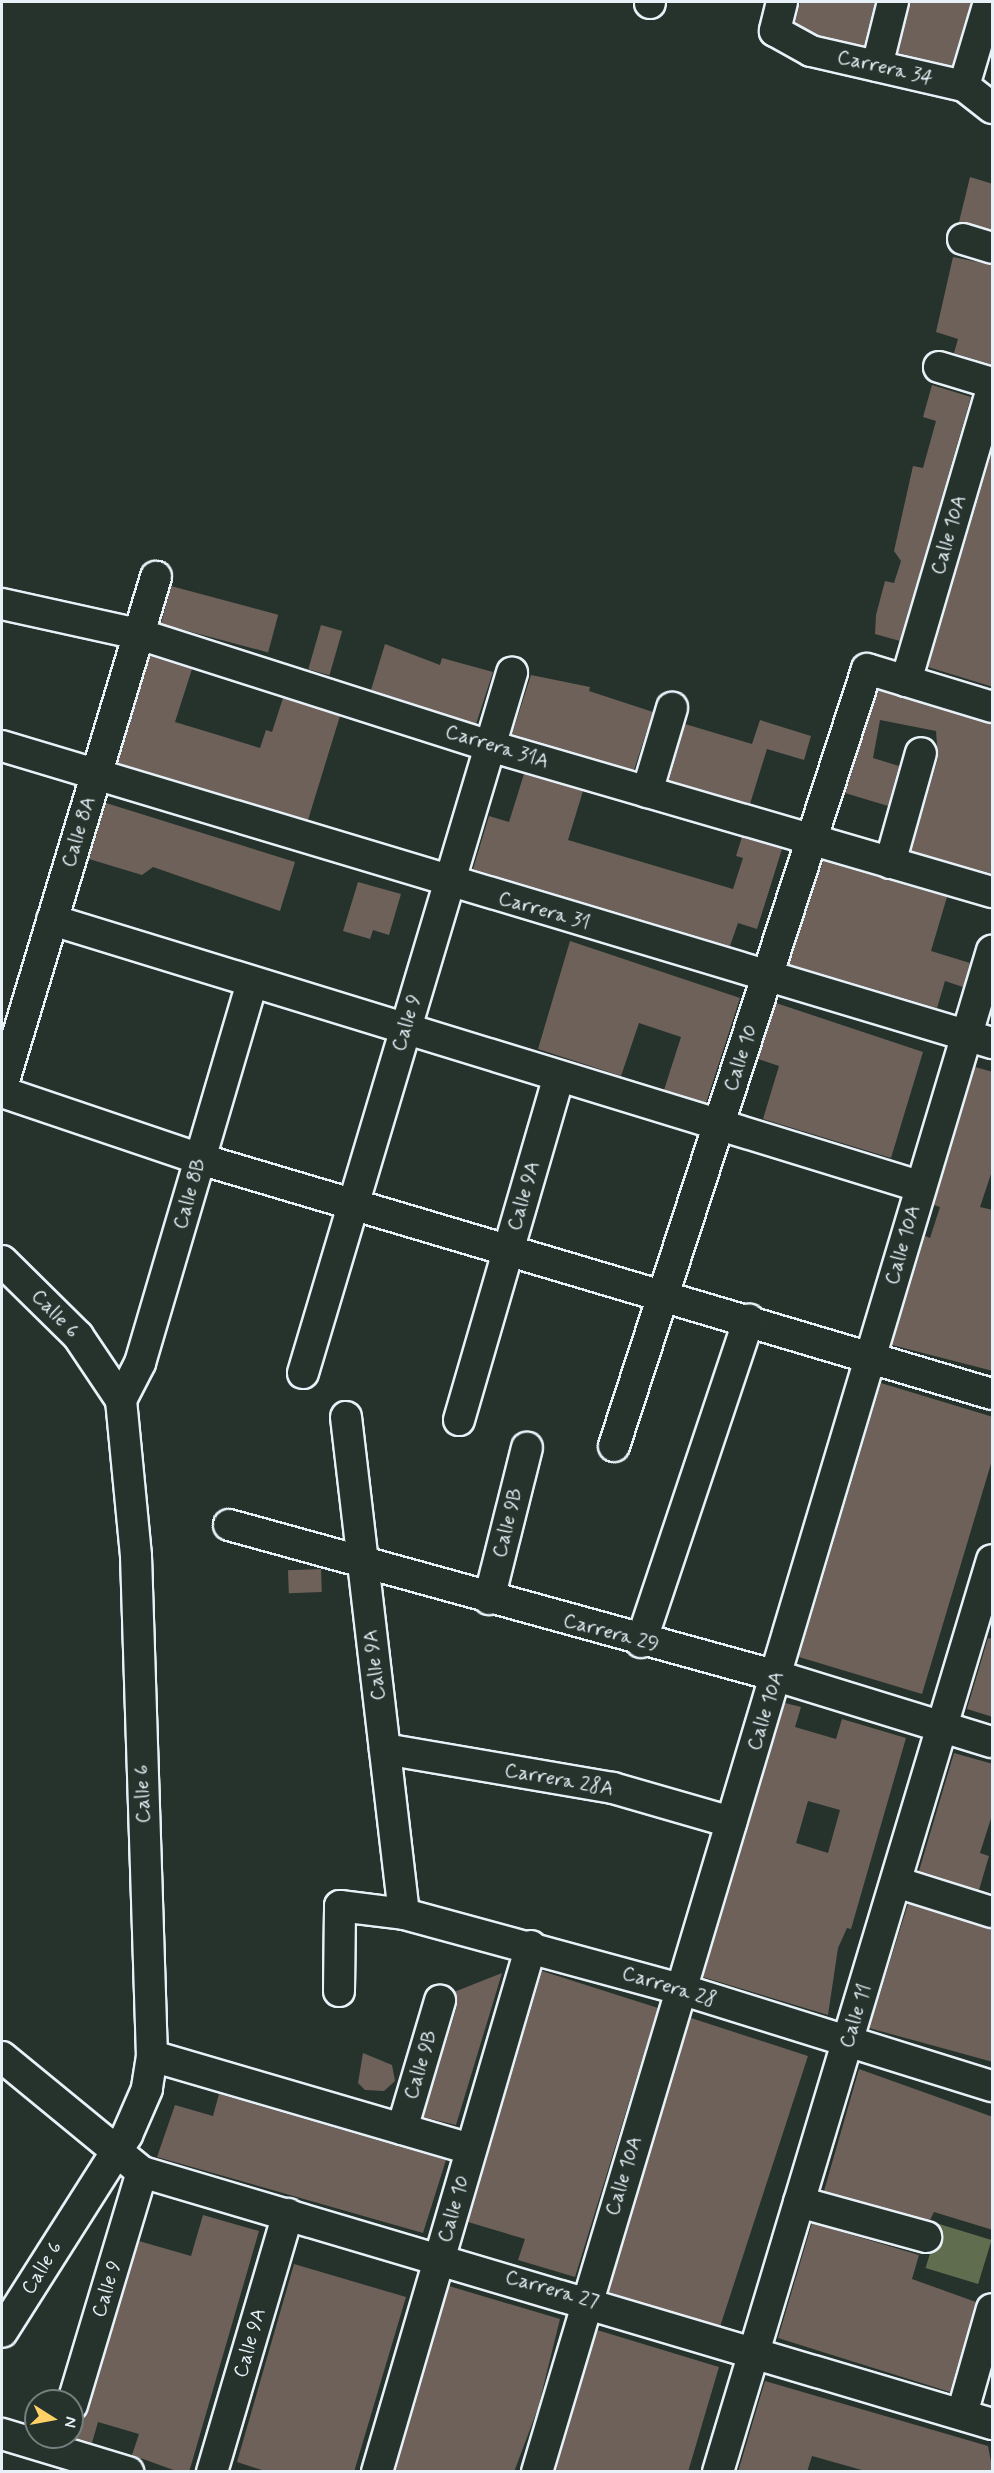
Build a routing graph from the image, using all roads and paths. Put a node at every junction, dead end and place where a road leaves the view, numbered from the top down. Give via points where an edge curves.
1 (782, 2) edge
2 (893, 2) edge
3 (989, 2) edge
4 (877, 66) junction
5 (964, 86) junction
6 (993, 108) edge
7 (963, 239) dead end
8 (993, 248) edge
9 (939, 367) dead end
10 (993, 383) edge
11 (993, 388) edge
12 (156, 577) dead end
13 (2, 604) edge
14 (139, 634) junction
15 (512, 673) dead end
16 (906, 681) junction
17 (993, 707) edge
18 (672, 708) dead end
19 (2, 746) edge
20 (490, 746) junction
21 (921, 753) dead end
22 (95, 777) junction
23 (646, 792) junction
24 (811, 840) junction
25 (890, 862) junction
26 (449, 883) junction
27 (993, 892) edge
28 (52, 920) junction
29 (993, 951) edge
30 (767, 976) junction
31 (251, 985) junction
32 (406, 1029) junction
33 (979, 1039) edge
34 (559, 1077) junction
35 (2, 1087) edge
36 (2, 1092) edge
37 (719, 1125) junction
38 (200, 1158) junction
39 (919, 1186) junction
40 (353, 1205) junction
41 (508, 1250) junction
42 (2, 1261) edge
43 (664, 1295) junction
44 (749, 1320) junction
45 (872, 1357) junction
46 (303, 1373) dead end
47 (993, 1394) edge
48 (121, 1400) junction
49 (346, 1417) dead end
50 (459, 1420) dead end
51 (614, 1446) dead end
52 (527, 1448) dead end
53 (229, 1525) dead end
54 (363, 1563) junction
55 (992, 1564) edge
56 (489, 1599) junction
57 (640, 1642) junction
58 (777, 1676) junction
59 (942, 1727) junction
60 (993, 1742) edge
61 (385, 1749) junction
62 (731, 1822) junction
63 (896, 1882) junction
64 (993, 1912) edge
65 (404, 1914) junction
66 (531, 1946) junction
67 (680, 1989) junction
68 (339, 1991) dead end
69 (440, 2001) dead end
70 (847, 2045) junction
71 (152, 2056) junction
72 (2, 2057) edge
73 (993, 2086) edge
74 (402, 2129) junction
75 (471, 2150) junction
76 (116, 2152) junction
77 (142, 2172) junction
78 (799, 2202) junction
79 (288, 2214) junction
80 (926, 2237) dead end
81 (440, 2258) junction
82 (588, 2299) junction
83 (993, 2309) edge
84 (2, 2332) edge
85 (755, 2351) junction
86 (77, 2389) edge
87 (962, 2414) junction
88 (993, 2424) edge
89 (2, 2434) edge
90 (58, 2453) edge
91 (128, 2472) edge
92 (212, 2472) edge
93 (377, 2472) edge
94 (537, 2472) edge
95 (718, 2472) edge

1 - 4 street, Carrera 34 via 775,31 811,51
2 - 4 street
3 - 5 street
4 - 5 street, Carrera 34
5 - 6 street, Carrera 34
7 - 8 street
9 - 10 street
11 - 16 street, Calle 10A
12 - 14 street, Calle 8A
13 - 14 street, Carrera 31A
14 - 20 street, Carrera 31A
14 - 22 street, Calle 8A
15 - 20 street, Calle 9
16 - 17 street
16 - 24 street, Calle 10 via 867,669
18 - 23 street
19 - 22 street, Carrera 31
20 - 23 street, Carrera 31A
20 - 26 street, Calle 9
21 - 25 street
22 - 26 street, Carrera 31
22 - 28 street, Calle 8A
23 - 24 street, Carrera 31A
24 - 25 street, Carrera 31A
24 - 30 street, Calle 10
25 - 27 street, Carrera 31A
26 - 30 street, Carrera 31
26 - 32 street, Calle 9
28 - 31 street
28 - 35 street, Calle 8A
29 - 33 street, Calle 10A
30 - 33 street, Carrera 31
30 - 37 street, Calle 10
31 - 32 street
31 - 38 street, Calle 8B
32 - 34 street
32 - 40 street, Calle 9
33 - 39 street, Calle 10A
34 - 37 street
34 - 41 street, Calle 9A
36 - 38 street
37 - 39 street
37 - 43 street, Calle 10
38 - 40 street
38 - 48 street, Calle 8B via 140,1363
39 - 45 street, Calle 10A
40 - 41 street
40 - 46 street, Calle 9
41 - 43 street
41 - 50 street, Calle 9A
42 - 48 street, Calle 6 via 78,1336
43 - 44 street
43 - 51 street, Calle 10
44 - 45 street
44 - 57 street
45 - 47 street
45 - 58 street, Calle 10A
48 - 71 street, Calle 6 via 136,1556
49 - 54 street, Calle 9A
52 - 56 street, Calle 9B
53 - 54 street, Carrera 29
54 - 56 street, Carrera 29
54 - 61 street, Calle 9A
55 - 59 street, Calle 11
56 - 57 street, Carrera 29
57 - 58 street, Carrera 29
58 - 59 street, Carrera 29
58 - 62 street, Calle 10A
59 - 60 street, Carrera 29
59 - 63 street, Calle 11
61 - 62 street, Carrera 28A via 613,1788
61 - 65 street, Calle 9A
62 - 67 street, Calle 10A
63 - 64 street
63 - 70 street, Calle 11
65 - 66 street, Carrera 28
65 - 68 street, Carrera 28 via 340,1906
66 - 67 street, Carrera 28
66 - 75 street, Calle 10
67 - 70 street, Carrera 28
67 - 82 street, Calle 10A
69 - 74 street, Calle 9B
70 - 73 street, Carrera 28
70 - 78 street, Calle 11
71 - 74 street
71 - 76 street, Calle 6 via 137,2114
72 - 76 street, Carrera 27
74 - 75 street
75 - 81 street, Calle 10
76 - 77 street, Carrera 27
76 - 84 street, Calle 6
77 - 79 street, Carrera 27
77 - 86 street, Calle 9
78 - 80 street
78 - 85 street, Calle 11
79 - 81 street, Carrera 27
79 - 92 street, Calle 9A
81 - 82 street, Carrera 27
81 - 93 street, Calle 10
82 - 85 street, Carrera 27
82 - 94 street, Calle 10A
83 - 87 street
85 - 87 street, Carrera 27
85 - 95 street, Calle 11
87 - 88 street, Carrera 27
89 - 90 street
90 - 91 street

